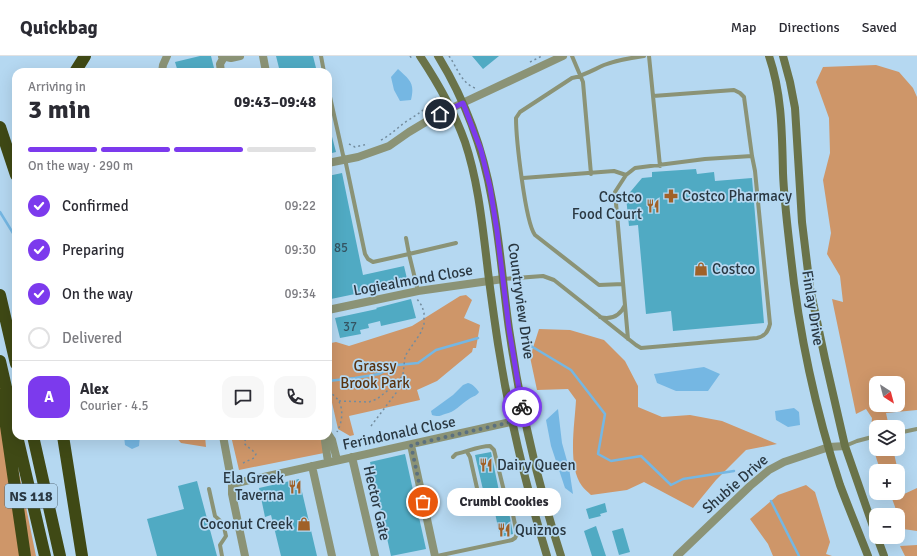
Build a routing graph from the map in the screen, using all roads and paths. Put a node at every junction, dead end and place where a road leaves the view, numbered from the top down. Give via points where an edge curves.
1 (85, 56) edge
2 (167, 56) edge
3 (240, 56) edge
4 (263, 56) edge
5 (321, 56) edge
6 (410, 56) edge
7 (438, 56) edge
8 (449, 56) edge
9 (542, 56) edge
10 (562, 56) edge
11 (572, 56) edge
12 (644, 56) edge
13 (649, 56) edge
14 (769, 56) edge
15 (783, 56) edge
16 (223, 57) edge
17 (417, 58) edge
18 (529, 63) dead end
19 (78, 68) edge
20 (163, 68) edge
21 (221, 68) edge
22 (265, 68) edge
23 (323, 68) edge
24 (581, 76) junction
25 (477, 88) dead end
26 (436, 95) dead end
27 (653, 96) junction
28 (463, 103) junction
29 (332, 106) edge
30 (452, 108) junction
31 (0, 126) edge
32 (379, 141) dead end
33 (349, 144) dead end
34 (369, 144) dead end
35 (752, 156) junction
36 (345, 159) junction
37 (332, 162) edge
38 (12, 163) edge
39 (660, 166) junction
40 (591, 174) junction
41 (626, 175) junction
42 (523, 178) junction
43 (406, 238) dead end
44 (456, 243) dead end
45 (409, 254) junction
46 (503, 280) junction
47 (490, 281) junction
48 (623, 284) junction
49 (416, 294) junction
50 (0, 295) edge
51 (625, 305) junction
52 (332, 309) edge
53 (598, 316) junction
54 (628, 339) junction
55 (12, 347) edge
56 (0, 361) edge
57 (403, 375) junction
58 (0, 395) edge
59 (332, 395) edge
60 (339, 401) junction
61 (12, 414) edge
62 (524, 419) junction
63 (512, 422) junction
64 (371, 426) dead end
65 (917, 429) edge
66 (332, 432) edge
67 (905, 432) edge
68 (869, 438) edge
69 (18, 440) edge
70 (34, 440) edge
71 (64, 440) edge
72 (224, 440) edge
73 (245, 440) edge
74 (326, 440) edge
75 (332, 440) edge
76 (411, 445) junction
77 (845, 446) junction
78 (829, 447) junction
79 (467, 452) junction
80 (352, 457) junction
81 (453, 457) dead end
82 (337, 460) junction
83 (328, 462) junction
84 (243, 463) dead end
85 (312, 466) junction
86 (232, 484) junction
87 (209, 489) dead end
88 (476, 491) junction
89 (462, 494) dead end
90 (485, 509) dead end
91 (869, 516) edge
92 (879, 544) edge
93 (25, 556) edge
94 (45, 556) edge
95 (60, 556) edge
96 (82, 556) edge
97 (222, 556) edge
98 (245, 556) edge
99 (332, 556) edge
100 (374, 556) edge
101 (436, 556) edge
102 (547, 556) edge
103 (561, 556) edge
104 (677, 556) edge
105 (868, 556) edge
106 (884, 556) edge

1 - 19 highway
2 - 20 street
3 - 16 street
4 - 22 street
5 - 23 lane
6 - 17 path
7 - 28 street, Countryview Drive
8 - 25 path via 466,84
9 - 18 path
10 - 28 street
11 - 24 lane
12 - 24 lane via 618,61
13 - 27 lane
14 - 78 street, Finlay Drive via 780,108 785,202 796,296 808,363
15 - 77 street, Finlay Drive via 795,108 801,215 808,276
16 - 21 street
17 - 30 street, Countryview Drive
24 - 40 lane
24 - 42 lane via 558,86 520,112 516,118
26 - 32 path via 436,99 427,108
27 - 35 lane via 734,90 740,93 745,101
27 - 39 lane
28 - 30 street
28 - 46 street, Countryview Drive via 481,150 490,187
29 - 36 lane
30 - 36 street via 389,146
30 - 47 street, Countryview Drive via 475,178
31 - 38 highway
33 - 34 path via 355,147
35 - 39 lane via 705,158
35 - 54 lane via 768,301 768,331 763,337 757,338 648,348 642,348
36 - 37 street
36 - 45 lane via 362,244 368,259 373,262
39 - 41 lane via 635,168
40 - 41 lane via 614,171
40 - 42 lane
41 - 48 lane via 615,192
42 - 48 lane via 525,200 535,235 599,285
43 - 45 lane
44 - 45 lane
45 - 49 lane
46 - 47 street, Logiealmond Close
46 - 53 lane via 544,276 554,280
46 - 62 street, Countryview Drive
47 - 49 street, Logiealmond Close
47 - 63 street, Countryview Drive
48 - 51 lane
49 - 52 street, Logiealmond Close
49 - 57 path via 424,313 424,325 405,356
50 - 55 highway
51 - 53 lane via 616,317 607,319
51 - 54 lane
53 - 54 lane
56 - 61 highway
57 - 60 path via 377,399 369,402
57 - 64 path via 396,393
58 - 93 highway
59 - 60 path
60 - 66 path via 342,421
62 - 63 street, Ferindonald Close
62 - 103 street, Countryview Drive via 540,486
63 - 76 street, Ferindonald Close
63 - 102 street, Countryview Drive
65 - 67 lane
68 - 77 lane
69 - 94 highway, NS 118
70 - 95 highway, NS 118
71 - 96 highway
72 - 86 street
73 - 84 path via 244,443 248,449 256,454 254,458
74 - 83 street
75 - 82 street
76 - 80 street, Ferindonald Close
76 - 101 street
77 - 78 street, Shubie Drive
77 - 91 street, Finlay Drive
78 - 104 street, Shubie Drive via 784,462 769,470
78 - 105 street, Finlay Drive via 845,498
79 - 81 lane
79 - 88 lane
79 - 88 lane via 484,446 490,446 494,450 504,491 500,497 483,500
80 - 82 street, Ferindonald Close
80 - 100 street, Hector Gate
82 - 83 street, Ferindonald Close
83 - 85 street, Ferindonald Close
85 - 86 street, Ferindonald Close
85 - 99 street
86 - 98 street
87 - 97 lane via 215,516 224,525 226,536 220,545
88 - 89 lane
90 - 101 lane via 489,505 506,501 511,505 517,534 515,538
92 - 106 street, Finlay Drive

